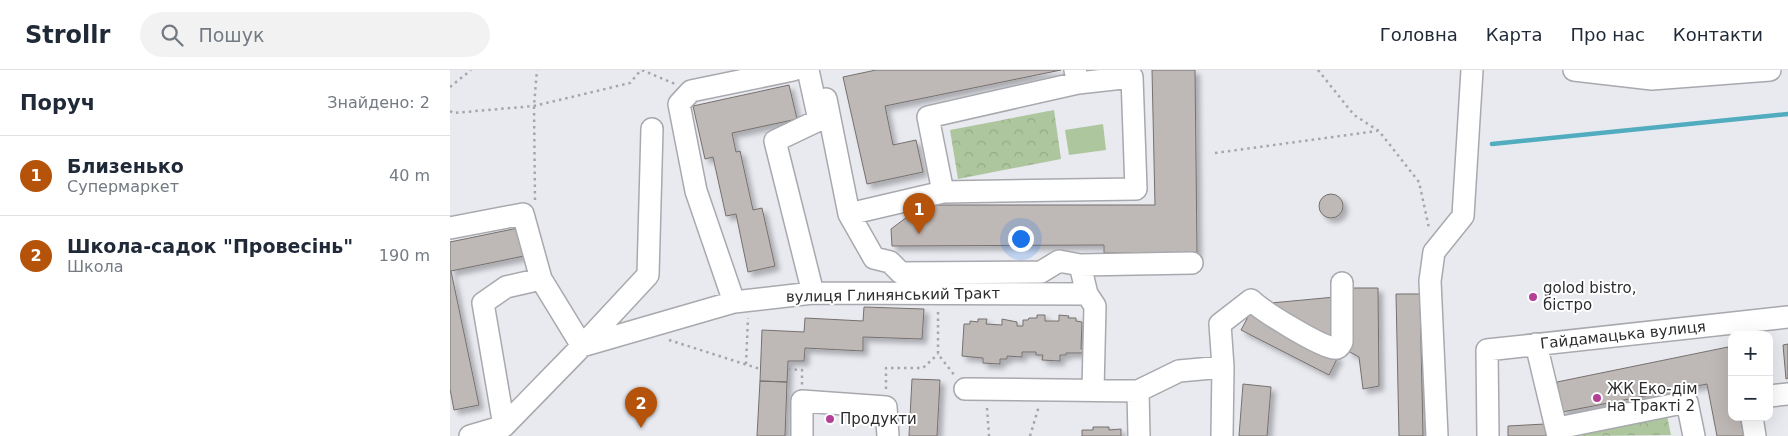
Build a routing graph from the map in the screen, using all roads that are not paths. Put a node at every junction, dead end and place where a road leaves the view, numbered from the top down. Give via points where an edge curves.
1 (793, 70) edge
2 (808, 70) edge
3 (821, 70) edge
4 (1472, 70) edge
5 (1574, 70) edge
6 (1770, 70) edge
7 (1076, 77) edge
8 (652, 129) dead end
9 (943, 192) junction
10 (849, 214) junction
11 (450, 228) edge
12 (1192, 263) dead end
13 (1080, 265) junction
14 (541, 279) junction
15 (1342, 283) dead end
16 (813, 293) junction
17 (1087, 294) junction
18 (742, 301) junction
19 (1788, 317) edge
20 (1739, 329) edge
21 (1536, 344) junction
22 (582, 346) junction
23 (1223, 367) junction
24 (975, 389) road end
25 (1093, 390) junction
26 (1138, 391) junction
27 (1788, 394) edge
28 (1773, 396) edge
29 (1753, 421) edge
30 (504, 426) junction
31 (1558, 432) edge
32 (470, 436) edge
33 (802, 436) edge
34 (888, 436) edge
35 (1139, 436) edge
36 (1222, 436) edge
37 (1437, 436) edge
38 (1488, 436) edge
39 (1694, 436) edge
40 (1755, 436) edge

1 - 18 street via 691,91 679,104 696,191
2 - 16 street via 819,120 775,141
3 - 10 street
4 - 37 street via 1463,216 1434,252 1430,281
5 - 6 street via 1652,79
7 - 9 street via 928,117
7 - 9 street via 1132,77 1136,189
8 - 22 street via 648,275
9 - 10 street
10 - 13 street via 874,258 890,262 901,273 1041,272 1059,261
11 - 14 street via 523,214
12 - 13 street
13 - 17 street
14 - 22 street
14 - 30 street via 506,287 483,303
15 - 23 street via 1340,346 1332,348 1315,340 1260,309 1251,300 1220,324
16 - 17 street, вулиця Глинянський Тракт
16 - 18 street, вулиця Глинянський Тракт
17 - 25 street via 1095,306
18 - 22 street, вулиця Глинянський Тракт
19 - 20 street, Гайдамацька вулиця
20 - 21 street, Гайдамацька вулиця
21 - 31 street
21 - 38 street, Гайдамацька вулиця via 1487,350
22 - 30 street, вулиця Глинянський Тракт
23 - 26 street via 1179,371
23 - 36 street
24 - 25 street
25 - 26 street
26 - 35 street
27 - 28 street
29 - 40 street
30 - 32 street, вулиця Глинянський Тракт
31 - 39 street via 1687,402
33 - 34 street via 802,402 886,407

